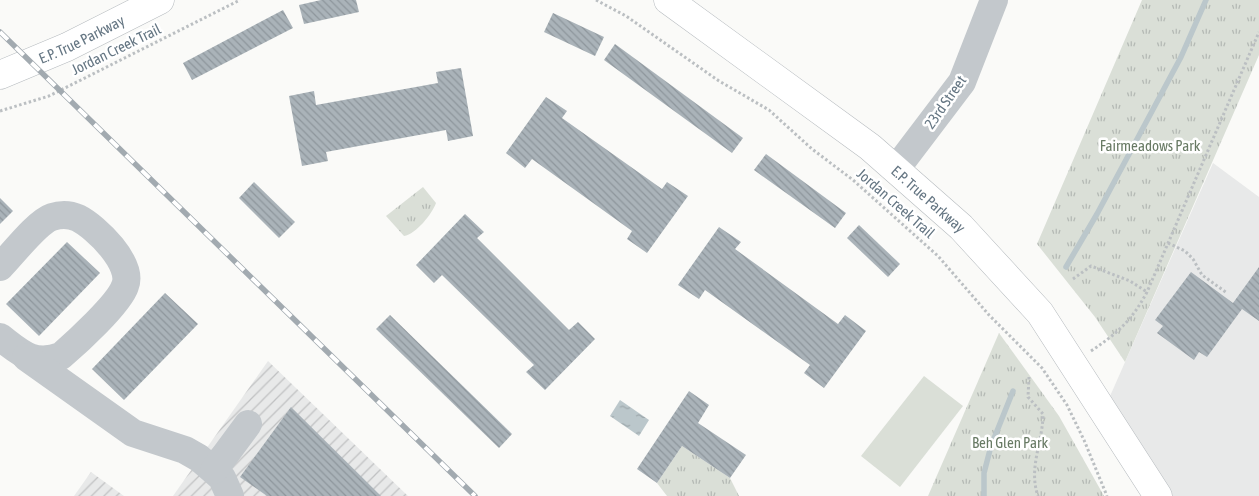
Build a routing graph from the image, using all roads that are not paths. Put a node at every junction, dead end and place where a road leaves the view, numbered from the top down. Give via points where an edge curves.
1 (160, 0) edge
2 (994, 0) edge
3 (677, 3) edge
4 (0, 75) edge
5 (896, 169) junction
6 (0, 267) edge
7 (0, 338) edge
8 (23, 354) junction
9 (248, 424) dead end
10 (1130, 455) junction
11 (214, 470) junction
12 (230, 496) edge
13 (1144, 496) edge
14 (1158, 496) edge

1 - 4 main road, E.P. True Parkway via 67,47
2 - 5 street, 23rd Street via 962,82
3 - 5 main road, E.P. True Parkway
5 - 10 main road, E.P. True Parkway via 961,227 1040,313
6 - 8 street via 50,217 65,214 91,227 125,266 125,287 116,300 61,356 38,360
7 - 8 street
8 - 11 street via 133,433 185,450
9 - 11 street
10 - 13 main road, E.P. True Parkway
10 - 14 main road, E.P. True Parkway
11 - 12 street via 222,478

